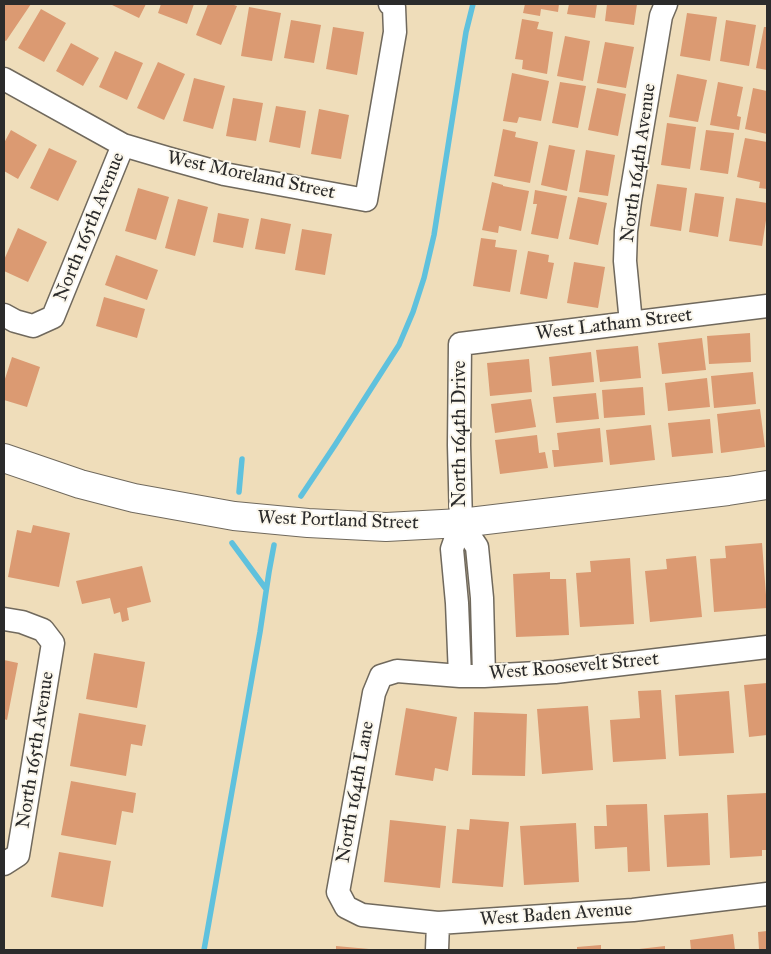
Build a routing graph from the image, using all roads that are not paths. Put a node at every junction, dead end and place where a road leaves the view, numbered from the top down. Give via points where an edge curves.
1 (666, 4) edge
2 (392, 5) edge
3 (4, 79) edge
4 (123, 145) junction
5 (767, 306) edge
6 (4, 315) edge
7 (631, 323) junction
8 (460, 344) joint
9 (4, 458) edge
10 (767, 485) edge
11 (461, 523) junction
12 (4, 618) edge
13 (767, 646) edge
14 (381, 676) joint
15 (460, 676) junction
16 (484, 676) junction
17 (4, 864) edge
18 (767, 894) edge
19 (346, 907) joint
20 (438, 923) junction
21 (437, 950) edge

1 - 7 street, North 164th Avenue via 661,16 629,208 625,261
2 - 4 street, West Moreland Street via 395,32 366,200 224,174
3 - 4 street, West Moreland Street
4 - 6 street, North 165th Avenue via 53,317 33,326
5 - 7 street, West Latham Street
7 - 8 street, West Latham Street
8 - 11 street, North 164th Drive
9 - 11 street, West Portland Street via 134,498 234,516 386,527
10 - 11 street, West Portland Street
11 - 15 street, North 164th Drive via 452,549
11 - 16 street, North 164th Drive via 477,547
12 - 17 street, North 165th Avenue via 43,630 53,643 18,855
13 - 16 street, West Roosevelt Street via 555,672
14 - 15 street, West Roosevelt Street via 397,671
14 - 19 street, North 164th Lane via 374,693 338,892
15 - 16 street, West Roosevelt Street
18 - 20 street, West Baden Avenue via 633,910
19 - 20 street, West Baden Avenue via 362,914
20 - 21 street

